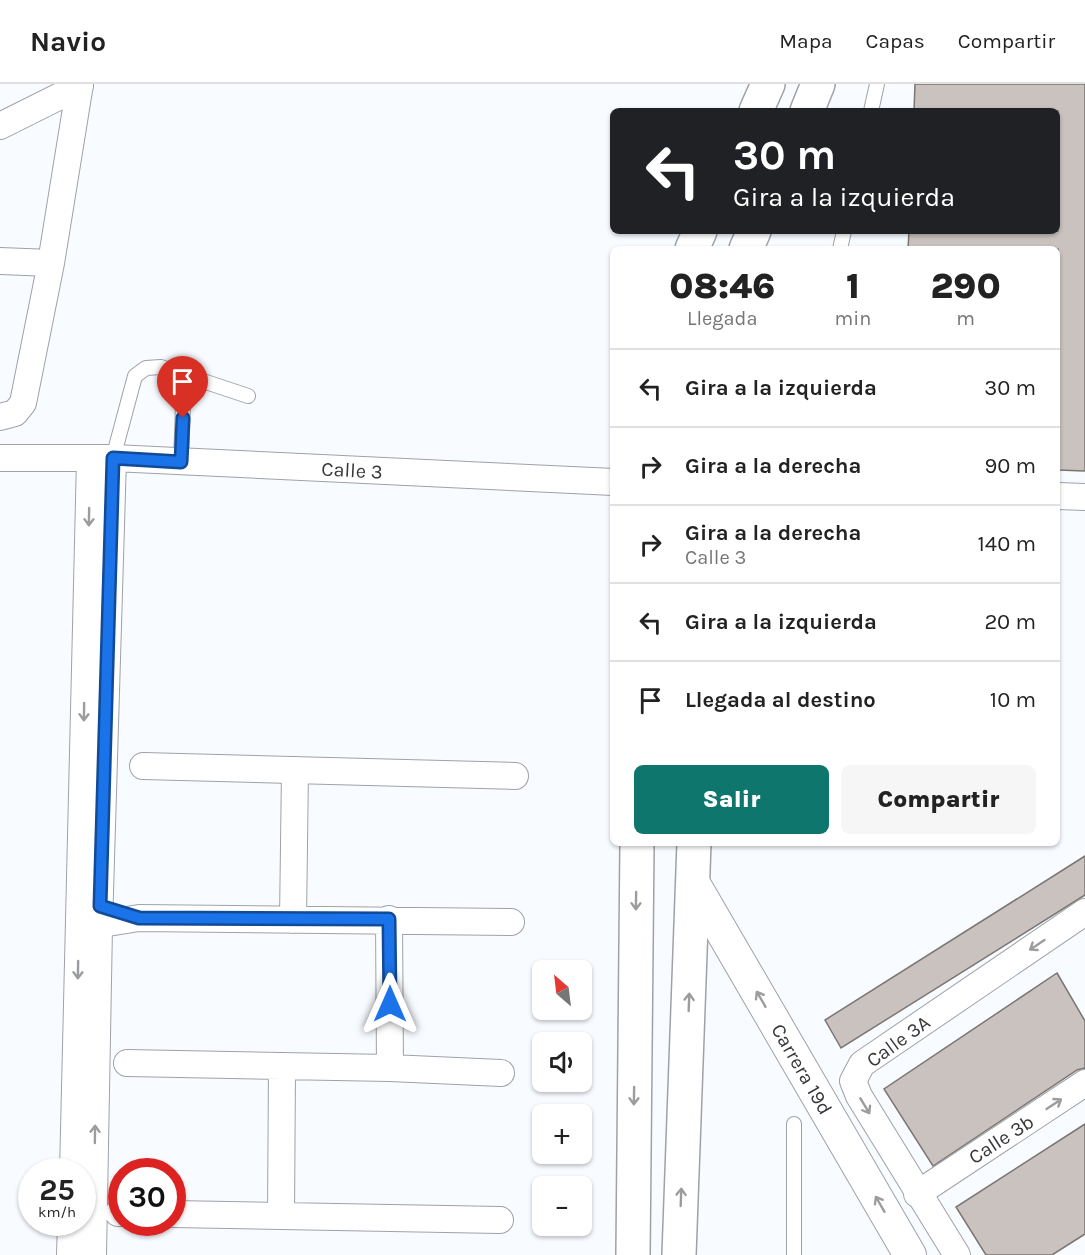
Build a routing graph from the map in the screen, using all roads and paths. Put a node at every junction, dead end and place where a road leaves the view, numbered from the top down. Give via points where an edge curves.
1 (768, 84) edge
2 (818, 84) edge
3 (877, 84) edge
4 (80, 85) edge
5 (757, 108) edge
6 (808, 108) edge
7 (872, 108) edge
8 (0, 126) edge
9 (0, 261) edge
10 (51, 263) junction
11 (184, 375) junction
12 (248, 396) dead end
13 (0, 417) edge
14 (102, 458) junction
15 (0, 459) edge
16 (181, 462) junction
17 (610, 482) edge
18 (1060, 496) edge
19 (1085, 497) edge
20 (143, 766) dead end
21 (295, 770) junction
22 (515, 776) dead end
23 (637, 846) edge
24 (694, 846) edge
25 (693, 882) junction
26 (1085, 912) edge
27 (89, 916) junction
28 (389, 919) junction
29 (293, 920) junction
30 (511, 922) dead end
31 (127, 1064) dead end
32 (282, 1067) junction
33 (390, 1068) junction
34 (501, 1073) dead end
35 (1085, 1083) edge
36 (794, 1124) dead end
37 (74, 1158) edge
38 (917, 1194) junction
39 (186, 1214) edge
40 (281, 1216) junction
41 (500, 1220) dead end
42 (71, 1236) edge
43 (70, 1255) edge
44 (93, 1255) edge
45 (633, 1255) edge
46 (679, 1255) edge
47 (794, 1255) edge
48 (910, 1255) edge
49 (957, 1255) edge

1 - 5 main road
2 - 6 main road
3 - 7 lane
4 - 8 street
4 - 10 street
9 - 10 street
10 - 13 street via 23,403 15,413
11 - 12 lane
11 - 14 lane via 161,367 146,368 135,376
11 - 16 lane
14 - 15 street, Calle 3
14 - 16 street, Calle 3
14 - 27 street
16 - 17 street, Calle 3
18 - 19 street
20 - 21 street
21 - 22 street
21 - 29 street
23 -> 45 main road
24 - 25 main road
46 -> 25 main road
48 -> 25 street, Carrera 19d
26 -> 38 street, Calle 3A via 862,1064 853,1081 859,1096
27 - 29 street
27 -> 37 street
44 -> 27 street
28 - 29 street
28 - 30 street
28 - 33 street
31 - 32 street
32 - 33 street
32 - 40 street
33 - 34 street
38 -> 35 street, Calle 3b
36 - 47 lane
38 - 49 street, Calle 3A
39 - 40 street
40 - 41 street
42 - 43 street

